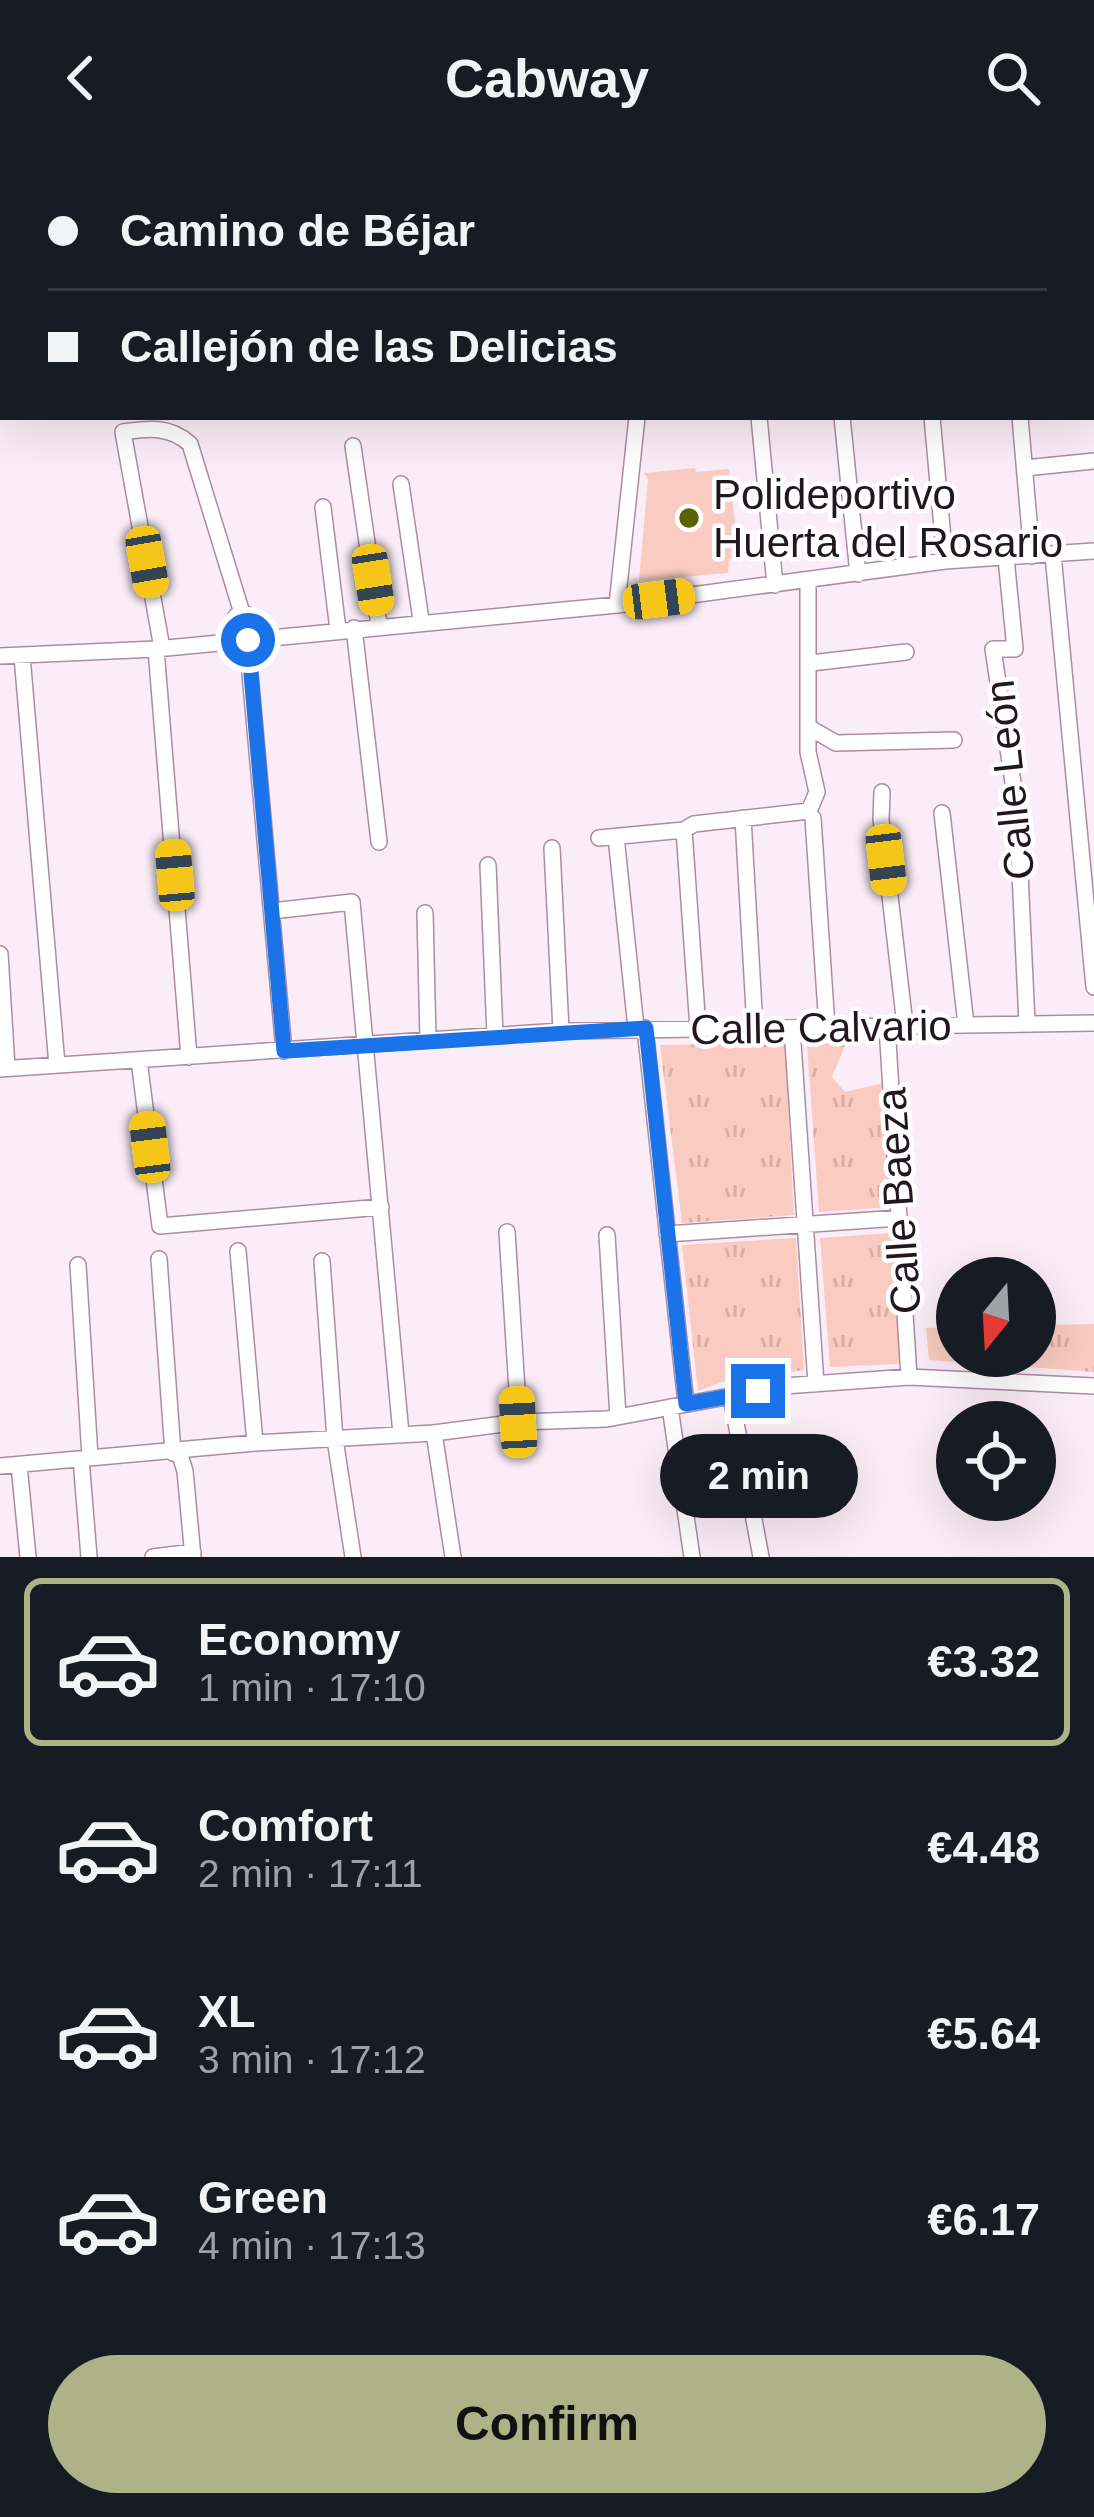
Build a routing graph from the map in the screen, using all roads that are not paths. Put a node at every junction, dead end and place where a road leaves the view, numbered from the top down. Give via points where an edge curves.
1 (637, 420) edge
2 (759, 420) edge
3 (842, 420) edge
4 (932, 420) edge
5 (1020, 420) edge
6 (352, 446) dead end
7 (1094, 461) edge
8 (1025, 468) junction
9 (401, 484) dead end
10 (323, 506) dead end
11 (1094, 551) edge
12 (1053, 555) junction
13 (1032, 556) junction
14 (1006, 558) junction
15 (946, 561) junction
16 (858, 574) junction
17 (808, 580) junction
18 (775, 585) junction
19 (617, 604) junction
20 (242, 613) junction
21 (421, 620) junction
22 (380, 625) junction
23 (346, 628) junction
24 (272, 637) junction
25 (248, 640) junction
26 (228, 642) junction
27 (159, 648) junction
28 (906, 652) dead end
29 (0, 656) edge
30 (22, 656) junction
31 (811, 663) junction
32 (810, 728) junction
33 (954, 740) dead end
34 (882, 792) dead end
35 (942, 813) dead end
36 (811, 815) junction
37 (743, 818) junction
38 (833, 823) dead end
39 (684, 830) junction
40 (599, 838) dead end
41 (379, 842) dead end
42 (617, 846) dead end
43 (552, 848) dead end
44 (488, 865) dead end
45 (272, 911) junction
46 (425, 913) dead end
47 (0, 954) edge
48 (1094, 987) edge
49 (1027, 1023) junction
50 (1094, 1023) edge
51 (966, 1025) junction
52 (896, 1026) junction
53 (827, 1027) junction
54 (641, 1028) junction
55 (755, 1028) junction
56 (792, 1028) junction
57 (698, 1029) junction
58 (561, 1031) junction
59 (495, 1036) junction
60 (428, 1040) junction
61 (362, 1044) junction
62 (284, 1051) junction
63 (189, 1057) junction
64 (140, 1060) junction
65 (57, 1065) junction
66 (4, 1069) edge
67 (381, 1207) junction
68 (898, 1218) junction
69 (804, 1224) junction
70 (507, 1232) dead end
71 (667, 1234) junction
72 (607, 1235) dead end
73 (238, 1251) dead end
74 (159, 1259) dead end
75 (322, 1262) dead end
76 (78, 1265) dead end
77 (909, 1377) junction
78 (816, 1384) junction
79 (1094, 1386) edge
80 (731, 1396) junction
81 (678, 1406) junction
82 (618, 1417) junction
83 (518, 1422) junction
84 (434, 1433) junction
85 (401, 1434) junction
86 (335, 1438) junction
87 (255, 1443) junction
88 (176, 1452) junction
89 (86, 1458) junction
90 (19, 1465) junction
91 (0, 1466) edge
92 (193, 1554) edge
93 (28, 1557) edge
94 (89, 1557) edge
95 (153, 1557) edge
96 (353, 1557) edge
97 (453, 1557) edge
98 (692, 1557) edge
99 (761, 1557) edge

1 - 19 street
2 - 18 street
3 - 16 street
4 - 15 street
5 - 8 street
6 - 22 street
7 - 8 street
8 - 13 street
9 - 21 street
10 - 23 street
11 - 12 street
12 - 13 street
12 - 48 street
13 - 14 street
14 - 15 street
14 - 49 street, Calle León via 1015,649 993,650 1017,808
15 - 16 street
16 - 17 street
17 - 18 street
17 - 31 street
18 - 19 street
19 - 21 street
20 - 24 street
20 - 26 street
20 - 27 street via 190,444 171,431 124,432
21 - 22 street
22 - 23 street
23 - 24 street
23 - 41 street
24 - 25 street
25 - 26 street
25 - 45 street
26 - 27 street
27 - 30 street
27 - 63 street
28 - 31 street
29 - 30 street
30 - 65 street
31 - 32 street
32 - 33 street via 836,743
32 - 36 street via 817,793
34 - 52 street, Calle Baeza
35 - 51 street
36 - 37 street
36 - 38 street
36 - 53 street
37 - 39 street
37 - 55 street
39 - 40 street
39 - 57 street
42 - 54 street
43 - 58 street
44 - 59 street
45 - 61 street via 352,902
45 - 62 street
46 - 60 street
47 - 66 street
49 - 50 street, Calle Calvario
49 - 51 street, Calle Calvario
51 - 52 street, Calle Calvario
52 - 53 street, Calle Calvario
52 - 68 street, Calle Baeza
53 - 56 street, Calle Calvario
54 - 57 street, Calle Calvario
54 - 58 street, Calle Calvario
54 - 71 street
55 - 56 street, Calle Calvario
55 - 57 street, Calle Calvario
56 - 69 street
58 - 59 street, Calle Calvario
59 - 60 street, Calle Calvario
60 - 61 street, Calle Calvario
61 - 62 street, Calle Calvario
61 - 67 street
62 - 63 street, Calle Calvario
63 - 64 street, Calle Calvario
64 - 65 street, Calle Calvario
64 - 67 street via 160,1226
65 - 66 street, Calle Calvario
67 - 85 street
68 - 69 street
68 - 77 street, Calle Baeza
69 - 71 street
69 - 78 street
70 - 83 street
71 - 81 street
72 - 82 street
73 - 87 street
74 - 88 street
75 - 86 street
76 - 89 street
77 - 78 street
77 - 79 street
78 - 80 street
80 - 81 street
80 - 99 street
81 - 82 street
81 - 98 street
82 - 83 street
83 - 84 street
84 - 85 street
84 - 97 street
85 - 86 street
86 - 87 street
86 - 96 street
87 - 88 street
88 - 89 street
88 - 92 street
89 - 90 street
89 - 94 street
90 - 91 street
90 - 93 street
92 - 95 street

